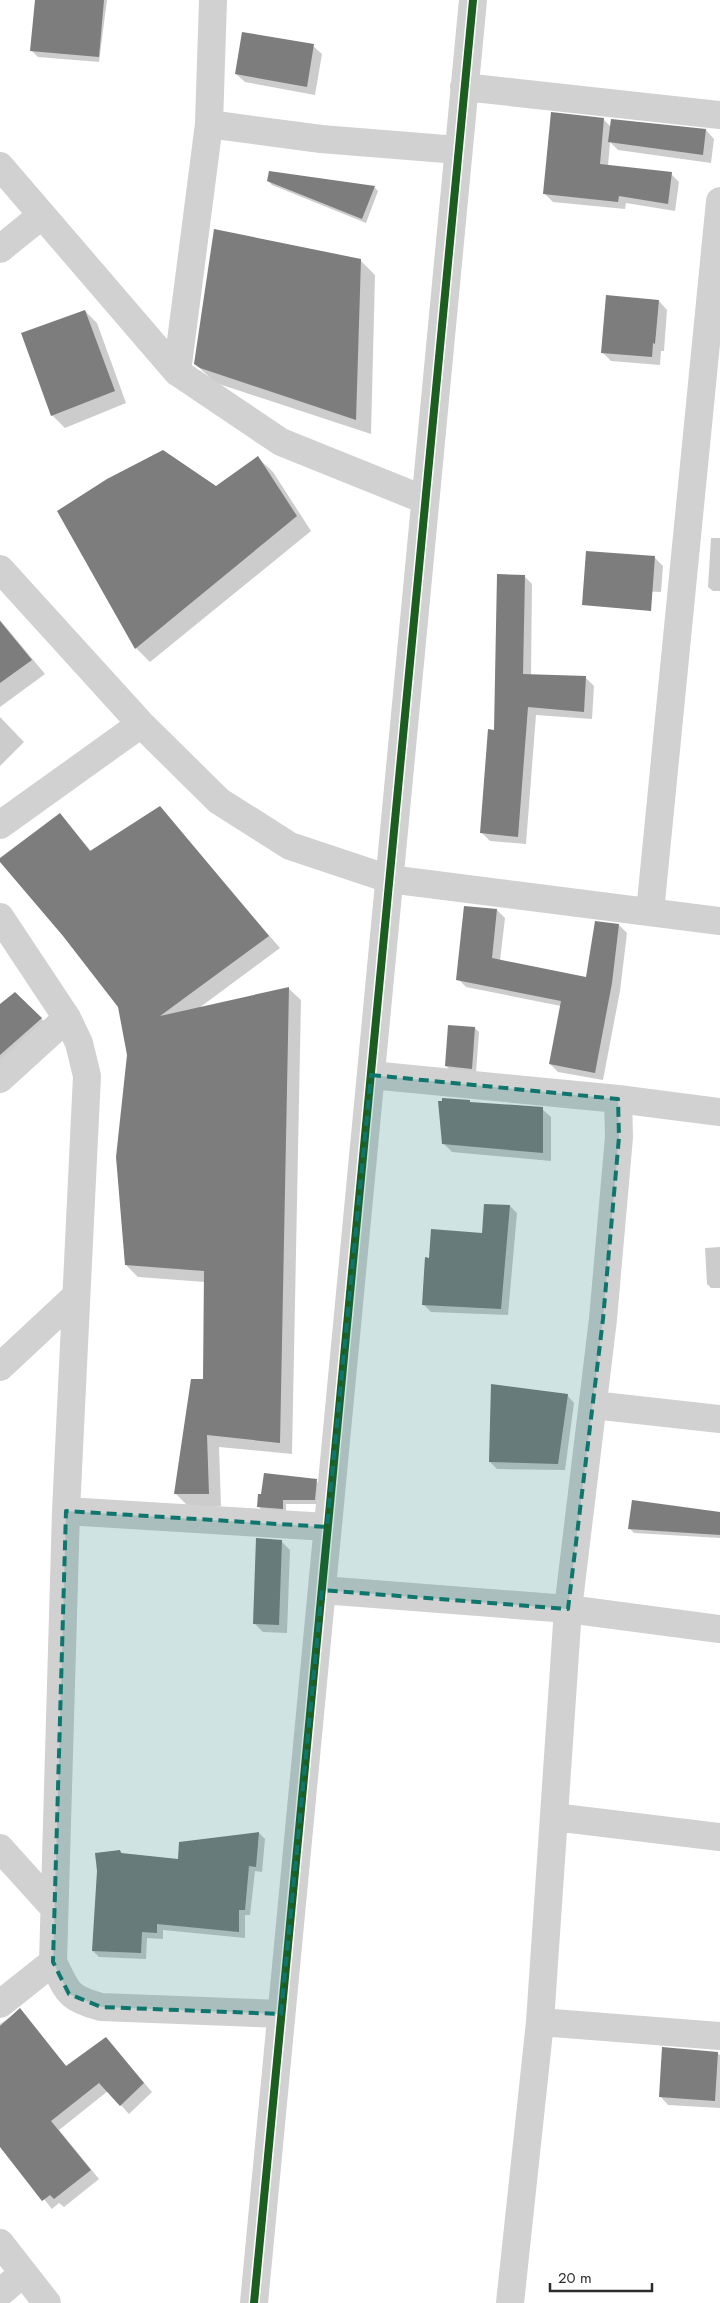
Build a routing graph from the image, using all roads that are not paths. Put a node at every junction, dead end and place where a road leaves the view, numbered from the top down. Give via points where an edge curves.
1 (213, 0) edge
2 (473, 0) edge
3 (464, 87) junction
4 (720, 115) edge
5 (209, 124) junction
6 (458, 150) junction
7 (0, 166) edge
8 (720, 202) edge
9 (42, 215) junction
10 (0, 249) edge
11 (177, 372) junction
12 (425, 500) junction
13 (0, 569) edge
14 (141, 724) junction
15 (0, 825) edge
16 (389, 879) junction
17 (650, 912) junction
18 (0, 917) edge
19 (720, 921) edge
20 (67, 1018) junction
21 (371, 1075) junction
22 (0, 1079) edge
23 (618, 1099) junction
24 (720, 1112) edge
25 (76, 1296) junction
26 (0, 1366) edge
27 (593, 1405) junction
28 (720, 1419) edge
29 (66, 1511) junction
30 (328, 1527) junction
31 (322, 1590) junction
32 (568, 1610) junction
33 (720, 1629) edge
34 (554, 1817) junction
35 (720, 1837) edge
36 (0, 1848) edge
37 (54, 1908) junction
38 (52, 1962) junction
39 (0, 2004) edge
40 (282, 2014) junction
41 (540, 2022) junction
42 (720, 2036) edge
43 (0, 2242) edge
44 (23, 2273) junction
45 (0, 2292) edge
46 (47, 2303) edge
47 (254, 2303) edge
48 (510, 2303) edge

1 - 5 street
2 - 3 street
3 - 4 street
3 - 6 street
5 - 6 street via 321,139
5 - 11 street
6 - 12 street
7 - 9 street
8 - 17 street
9 - 10 street
9 - 11 street
11 - 12 street via 282,442
12 - 16 street
13 - 14 street
14 - 15 street
14 - 16 street via 219,801 290,846
16 - 17 street
16 - 21 street
17 - 19 street
18 - 20 street
20 - 22 street
20 - 25 street via 79,1043 87,1076
21 - 23 street
21 - 30 street
23 - 24 street
23 - 27 street via 619,1137 604,1319
25 - 26 street
25 - 29 street
27 - 28 street
27 - 32 street
29 - 30 street
29 - 37 street
30 - 31 street
31 - 32 street
31 - 40 street
32 - 33 street
32 - 34 street
34 - 35 street
34 - 41 street
36 - 37 street
37 - 38 street
38 - 39 street
38 - 40 street via 69,1994 82,2002 101,2007
40 - 47 street
41 - 42 street
41 - 48 street
43 - 44 street
44 - 45 street
44 - 46 street

